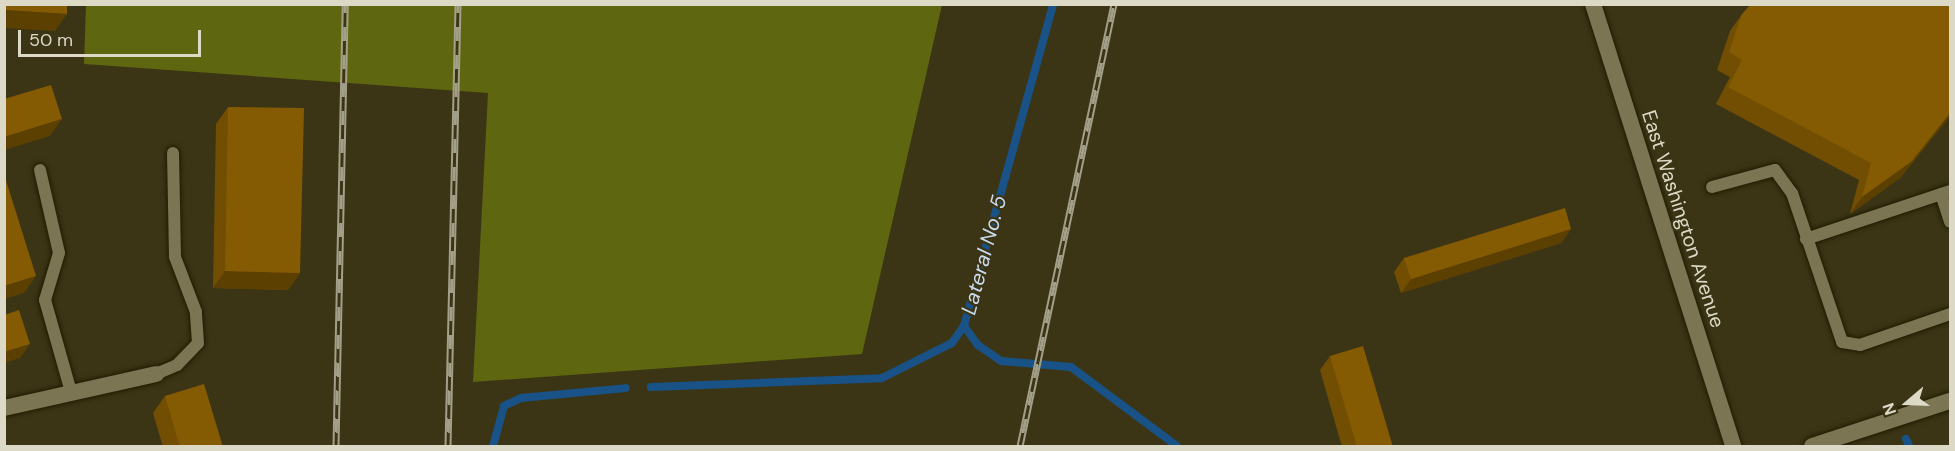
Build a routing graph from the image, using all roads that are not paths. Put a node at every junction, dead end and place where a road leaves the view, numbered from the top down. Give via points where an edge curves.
1 (1593, 4) edge
2 (173, 153) dead end
3 (40, 170) dead end
4 (1712, 187) dead end
5 (1946, 193) edge
6 (1950, 222) edge
7 (1806, 239) junction
8 (1950, 314) edge
9 (156, 374) joint
10 (71, 392) junction
11 (1950, 402) edge
12 (4, 408) edge
13 (1733, 447) edge
14 (1812, 447) edge

1 - 13 street, East Washington Avenue
2 - 9 lane via 175,257 196,312 198,343 177,365
3 - 10 lane via 59,253 45,300
4 - 7 lane via 1775,170 1792,193
5 - 6 lane
5 - 7 lane
7 - 8 lane via 1842,342 1860,345
9 - 10 street
10 - 12 street
11 - 14 street

